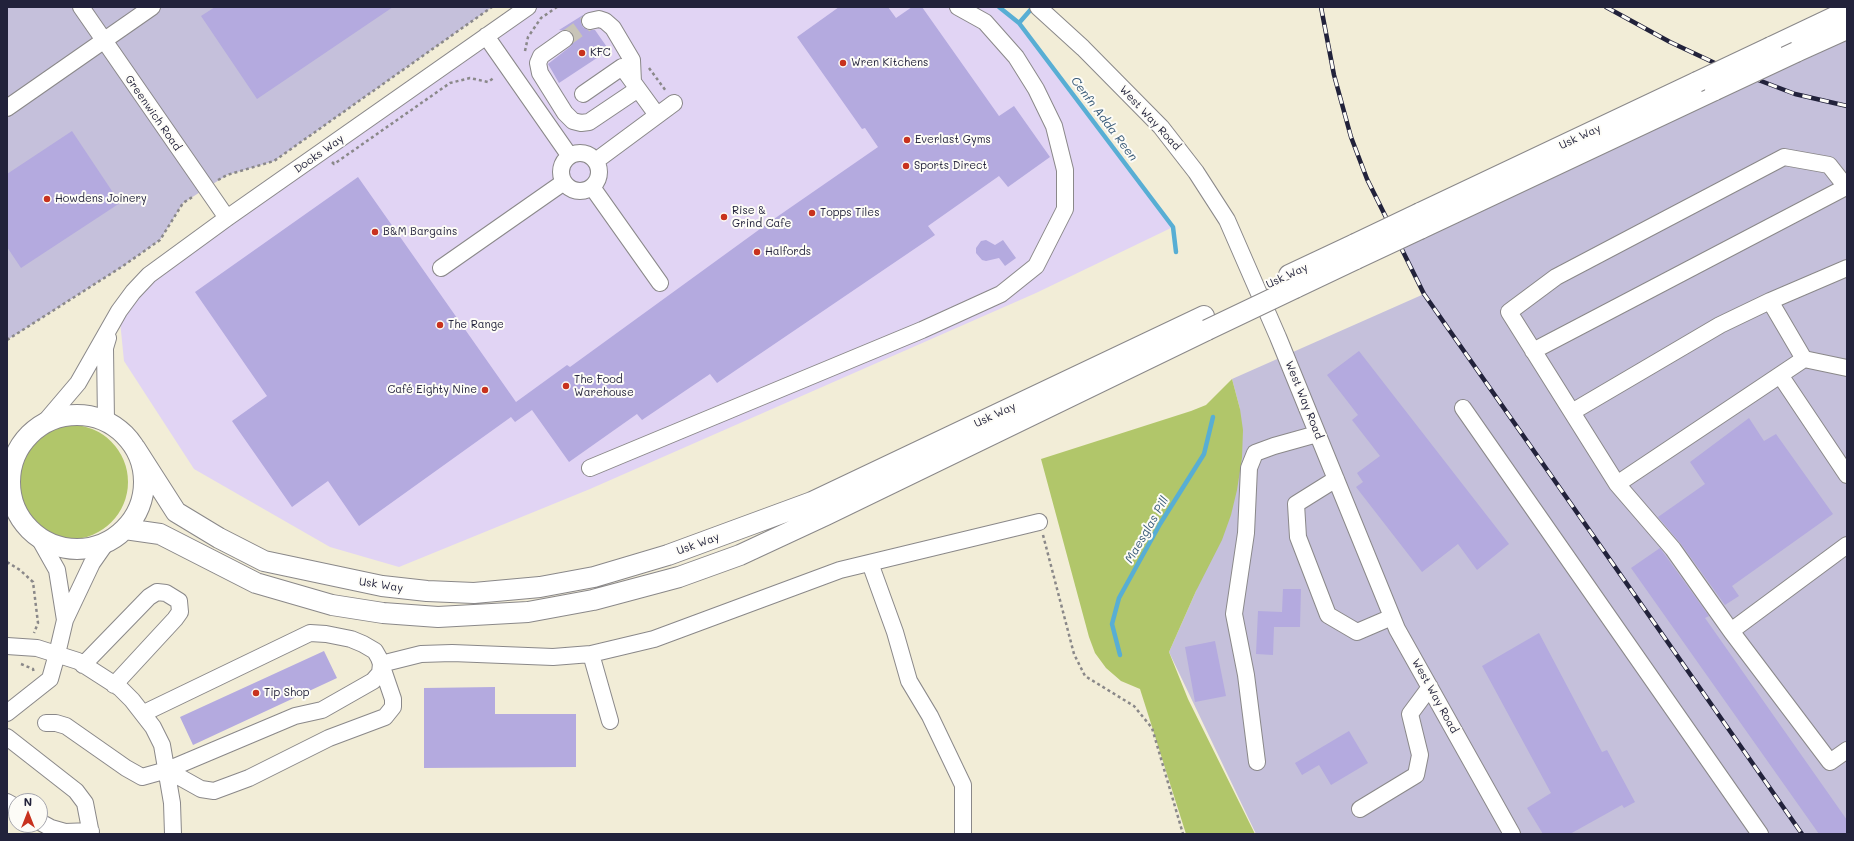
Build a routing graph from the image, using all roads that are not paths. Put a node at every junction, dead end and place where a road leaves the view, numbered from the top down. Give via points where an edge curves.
1 (81, 7) edge
2 (152, 7) edge
3 (528, 7) edge
4 (958, 7) edge
5 (1038, 7) edge
6 (1847, 11) edge
7 (590, 21) tunnel mouth
8 (1847, 29) edge
9 (486, 36) junction
10 (565, 39) tunnel mouth
11 (103, 40) junction
12 (635, 86) junction
13 (583, 94) dead end
14 (674, 103) dead end
15 (7, 108) edge
16 (657, 115) junction
17 (569, 155) junction
18 (597, 160) junction
19 (564, 182) junction
20 (592, 187) junction
21 (1847, 188) edge
22 (227, 218) junction
23 (1420, 221) junction
24 (441, 268) dead end
25 (1847, 268) edge
26 (660, 283) dead end
27 (1770, 300) junction
28 (119, 311) junction
29 (1205, 323) junction
30 (1533, 351) junction
31 (1804, 359) junction
32 (1847, 368) edge
33 (1780, 375) junction
34 (1463, 408) dead end
35 (1572, 412) junction
36 (106, 421) junction
37 (44, 423) junction
38 (1317, 434) junction
39 (135, 448) junction
40 (10, 460) edge
41 (590, 468) dead end
42 (1847, 474) edge
43 (1336, 479) junction
44 (1617, 484) junction
45 (1039, 522) road end
46 (7, 523) edge
47 (125, 529) junction
48 (34, 533) junction
49 (106, 543) junction
50 (1847, 545) edge
51 (870, 563) junction
52 (1392, 617) junction
53 (65, 620) junction
54 (1731, 631) junction
55 (7, 646) edge
56 (57, 654) junction
57 (591, 654) junction
58 (381, 664) junction
59 (83, 665) junction
60 (114, 685) junction
61 (1430, 687) junction
62 (7, 713) edge
63 (144, 713) junction
64 (610, 722) dead end
65 (46, 723) dead end
66 (7, 737) edge
67 (1847, 750) edge
68 (1257, 762) dead end
69 (167, 770) junction
70 (1360, 809) dead end
71 (48, 826) edge
72 (91, 833) edge
73 (173, 834) edge
74 (963, 834) edge
75 (1512, 834) edge
76 (1760, 834) edge

1 - 11 street, Greenwich Road
2 - 11 street
3 - 9 street, Docks Way
4 - 41 street via 985,22 1016,57 1036,89 1054,126 1065,170 1065,209 1036,266 1001,294 929,327
5 - 38 street, West Way Road via 1083,48 1161,127 1193,167 1227,220
6 - 23 main road, Usk Way, bridge via 1697,82
7 - 12 street via 599,19 613,28 632,60
8 - 23 main road, Usk Way, bridge
9 - 17 street
9 - 22 street, Docks Way
10 - 12 street via 541,56 538,63 540,73 565,113 573,121 589,122
11 - 15 street
11 - 22 street, Greenwich Road
12 - 13 street via 622,67
12 - 16 street
14 - 16 street
16 - 18 street
17 - 18 street via 581,152
17 - 19 street via 562,164
18 - 20 street via 599,178
19 - 20 street via 573,190 580,191
19 - 24 street
20 - 26 street
21 - 30 street
21 - 30 street via 1829,165 1784,157 1556,277 1509,312
22 - 28 street, Docks Way via 149,275 132,292
23 - 29 main road, Usk Way, bridge
25 - 27 street
27 - 31 street
27 - 35 street via 1720,325
28 - 36 street, Docks Way via 105,348
28 - 37 street, Docks Way via 78,383
29 - 39 main road, Usk Way via 812,502 668,555 594,577 540,587 474,593 427,591 382,586 264,560 219,538 176,512
29 - 47 main road, Usk Way via 826,515 740,555 679,577 593,600 535,610 438,616 383,613 332,605 256,583 160,534
30 - 35 street
31 - 32 street
31 - 33 street
33 - 42 street
33 - 44 street
34 - 76 street
35 - 44 street
36 - 37 main road via 83,415 66,415
36 - 39 main road via 125,435
37 - 40 main road via 26,438
38 - 43 street, West Way Road
38 - 68 street via 1255,454 1249,468 1246,533 1234,614 1246,675
39 - 47 main road via 143,470 143,493 135,515
40 - 48 main road via 10,494 18,516
43 - 52 street, West Way Road
43 - 52 street via 1296,504 1298,537 1328,615 1358,632
44 - 54 street via 1673,549
45 - 51 street
46 - 48 main road
47 - 49 main road
48 - 49 main road via 60,547 83,549
48 - 53 street via 57,570
49 - 53 street via 92,563
50 - 54 street
51 - 57 street via 840,570 654,639
51 - 74 street via 909,680 930,716 963,785
52 - 61 street, West Way Road
53 - 56 street
54 - 67 street via 1830,762
55 - 56 street via 29,647
56 - 59 street
56 - 62 street via 50,679
57 - 58 street via 552,657 421,654
57 - 64 street
58 - 63 street via 375,651 363,644 337,636 310,633
58 - 69 street via 380,673 373,681 322,710 295,716
58 - 69 street via 393,699 393,707 384,717 329,738 249,778 214,792 201,789
59 - 60 street
59 - 60 street via 148,597 157,592 166,593 179,602 180,612
60 - 63 street
61 - 70 street via 1410,714 1420,755 1416,775
61 - 75 street, West Way Road
63 - 69 street via 162,745
65 - 69 street via 66,726 142,777
66 - 72 street via 76,791 85,803
69 - 73 street
71 - 72 street via 65,832

